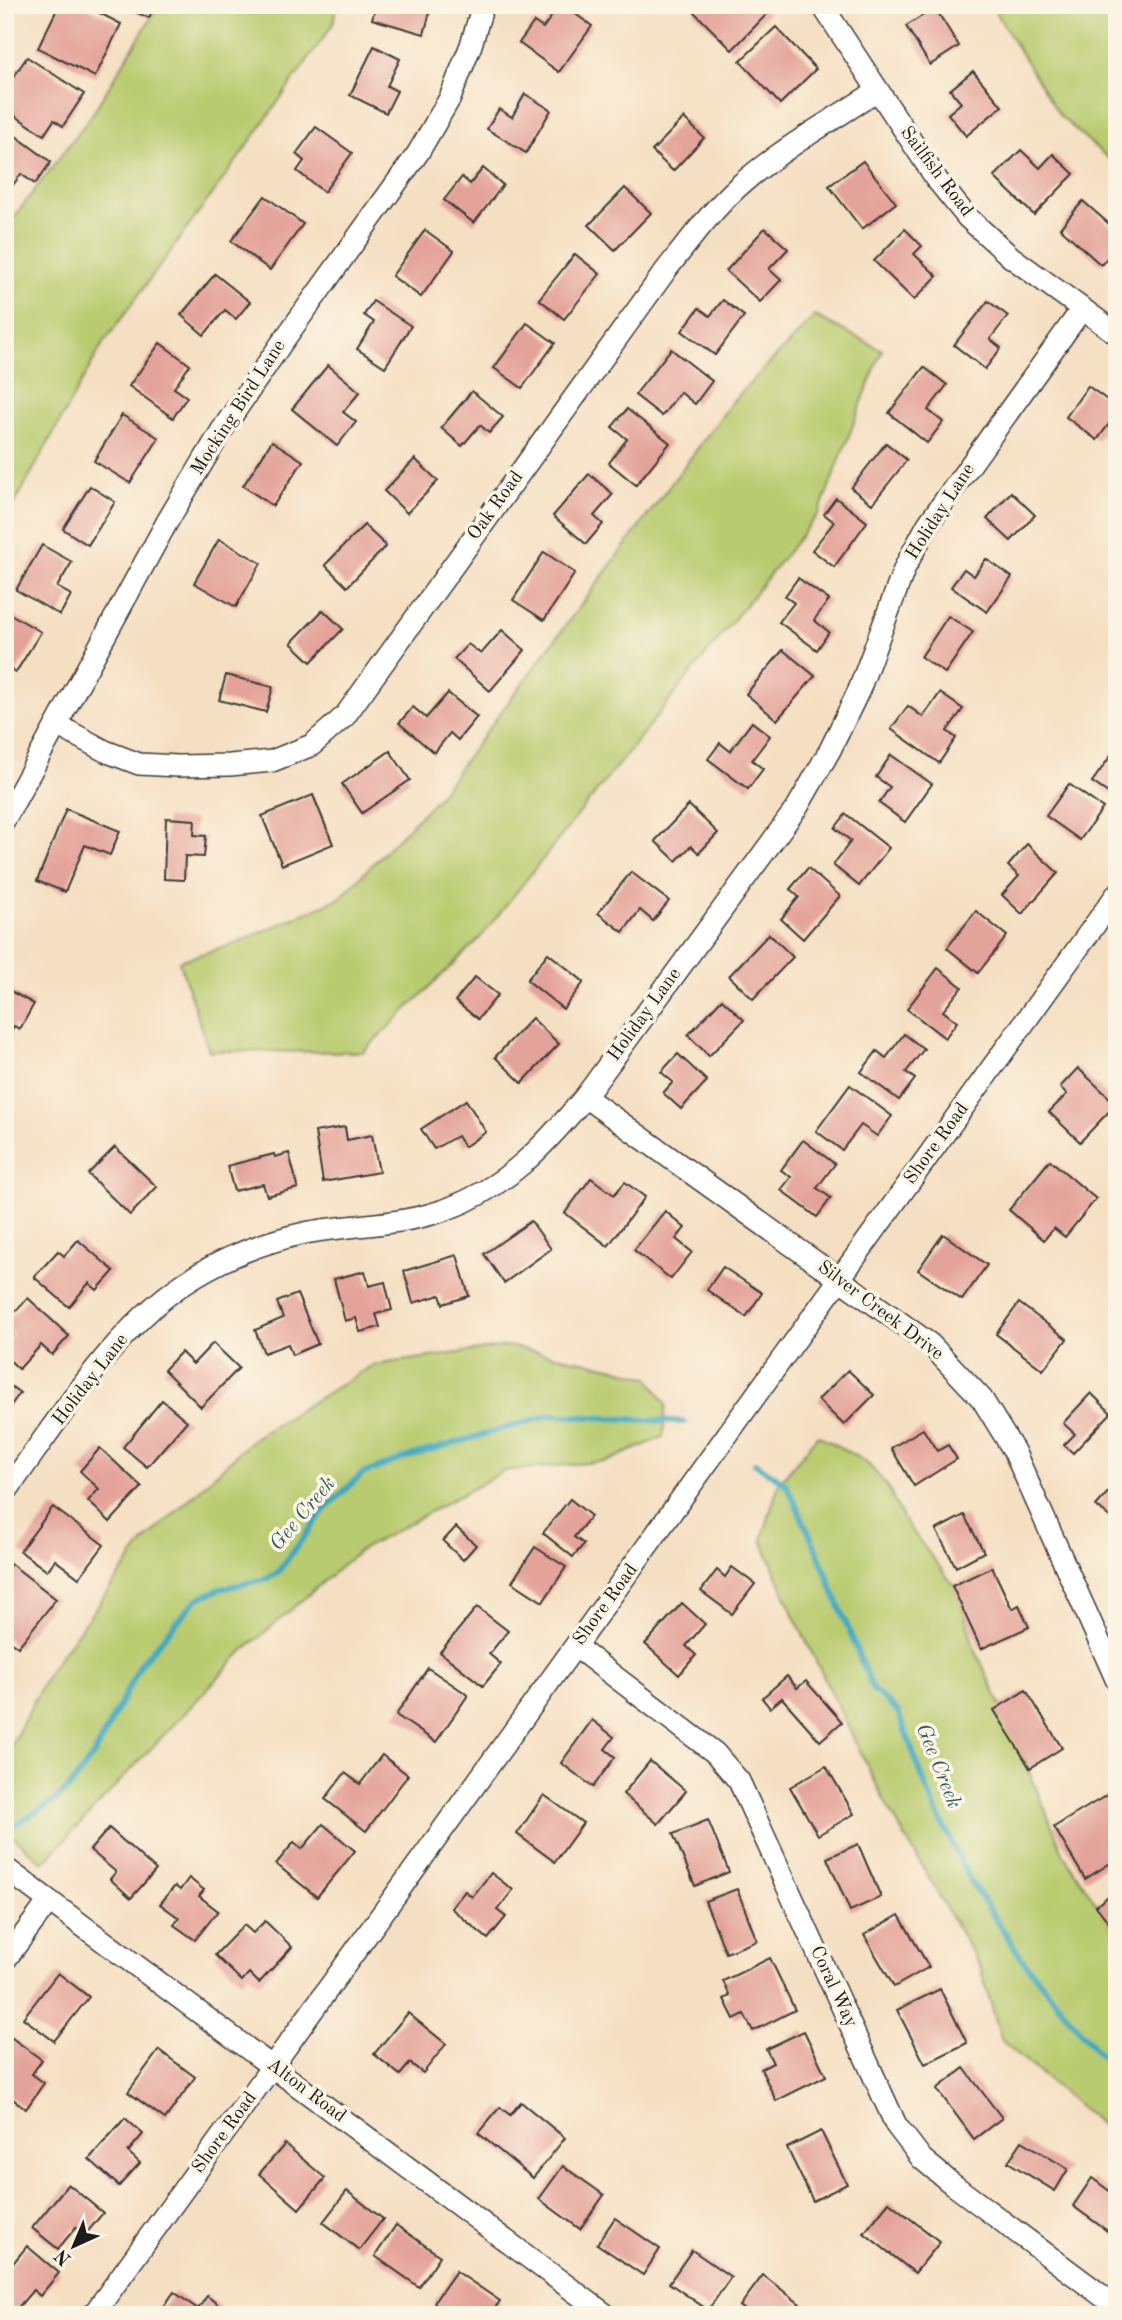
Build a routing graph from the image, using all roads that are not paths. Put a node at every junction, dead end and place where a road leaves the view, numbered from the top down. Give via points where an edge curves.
1 (483, 5) edge
2 (822, 5) edge
3 (877, 91) junction
4 (1082, 309) junction
5 (1117, 334) edge
6 (57, 726) junction
7 (5, 820) edge
8 (1117, 894) edge
9 (585, 1097) junction
10 (840, 1279) junction
11 (5, 1493) edge
12 (576, 1647) junction
13 (1117, 1681) edge
14 (5, 1868) edge
15 (49, 1900) junction
16 (5, 1960) edge
17 (273, 2067) junction
18 (1117, 2307) edge
19 (93, 2315) edge
20 (606, 2315) edge

1 - 6 street, Mocking Bird Lane via 450,98 418,153 222,430
2 - 3 street, Sailfish Road
3 - 4 street, Sailfish Road via 967,217 1011,257
3 - 6 street, Oak Road via 740,185 698,229 345,716 312,745 272,761 139,764
4 - 5 street, Sailfish Road
4 - 9 street, Holiday Lane via 928,524 905,567 859,690 798,806
6 - 7 street, Mocking Bird Lane
8 - 10 street, Shore Road
9 - 10 street, Silver Creek Drive
9 - 11 street, Holiday Lane via 521,1167 481,1194 413,1219 304,1233 245,1250 196,1275 156,1303 111,1349
10 - 12 street, Shore Road
10 - 13 street, Silver Creek Drive via 930,1344 982,1399 1014,1451
12 - 17 street, Shore Road
12 - 18 street, Coral Way via 715,1754 738,1781 896,2125 922,2159
14 - 15 street, Alton Road
15 - 16 street
15 - 17 street, Alton Road
17 - 19 street, Shore Road
17 - 20 street, Alton Road

